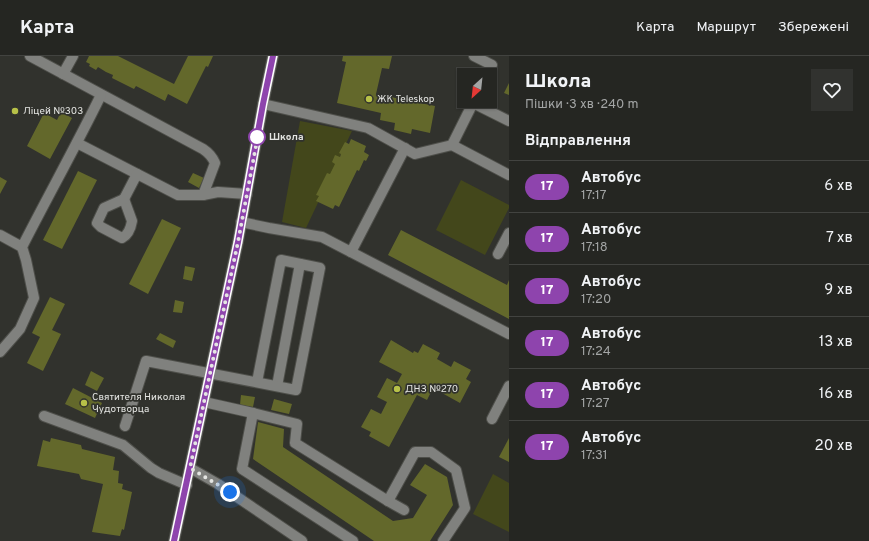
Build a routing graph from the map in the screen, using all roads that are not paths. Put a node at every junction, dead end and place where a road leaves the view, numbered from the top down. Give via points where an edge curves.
1 (30, 56) edge
2 (73, 56) edge
3 (273, 56) edge
4 (474, 56) edge
5 (490, 68) edge
6 (63, 74) junction
7 (101, 95) junction
8 (263, 104) junction
9 (471, 108) edge
10 (485, 108) edge
11 (509, 121) edge
12 (77, 143) junction
13 (452, 145) junction
14 (405, 148) junction
15 (137, 174) junction
16 (509, 175) edge
17 (247, 194) junction
18 (203, 195) junction
19 (124, 199) dead end
20 (241, 222) junction
21 (509, 233) edge
22 (0, 235) edge
23 (22, 247) junction
24 (351, 252) junction
25 (498, 254) dead end
26 (300, 264) junction
27 (509, 334) edge
28 (0, 352) edge
29 (210, 372) junction
30 (257, 382) junction
31 (277, 386) junction
32 (509, 386) edge
33 (204, 402) junction
34 (253, 413) junction
35 (44, 416) dead end
36 (492, 419) dead end
37 (125, 426) dead end
38 (190, 468) junction
39 (187, 485) junction
40 (388, 501) junction
41 (404, 510) dead end
42 (174, 541) edge
43 (302, 541) edge
44 (353, 541) edge
45 (442, 541) edge

1 - 6 street
2 - 6 street
3 - 8 street
4 - 5 street via 492,65
6 - 7 street
7 - 12 street
7 - 18 street via 209,153 215,163
8 - 14 street via 368,128
8 - 17 street
9 - 13 street
10 - 11 street
12 - 15 street
12 - 23 street
13 - 14 street via 415,154
13 - 16 street
14 - 24 street
15 - 18 street via 178,194
15 - 19 street
17 - 18 street via 218,192
17 - 20 street
20 - 24 street via 322,237
20 - 29 street
21 - 25 street
22 - 23 street
23 - 28 street via 34,298 20,330
24 - 27 street
26 - 30 street via 281,260
26 - 31 street
26 - 31 street via 320,268 296,390
29 - 30 street
29 - 33 street
29 - 37 street via 146,361
30 - 31 street
32 - 36 street
33 - 34 street
33 - 38 street
34 - 40 street via 297,424 295,443
34 - 44 street via 242,468
35 - 39 street via 123,445 155,471
38 - 39 street
38 - 43 street
39 - 42 street
40 - 41 street
40 - 45 street via 416,452 431,452 456,470 465,508

